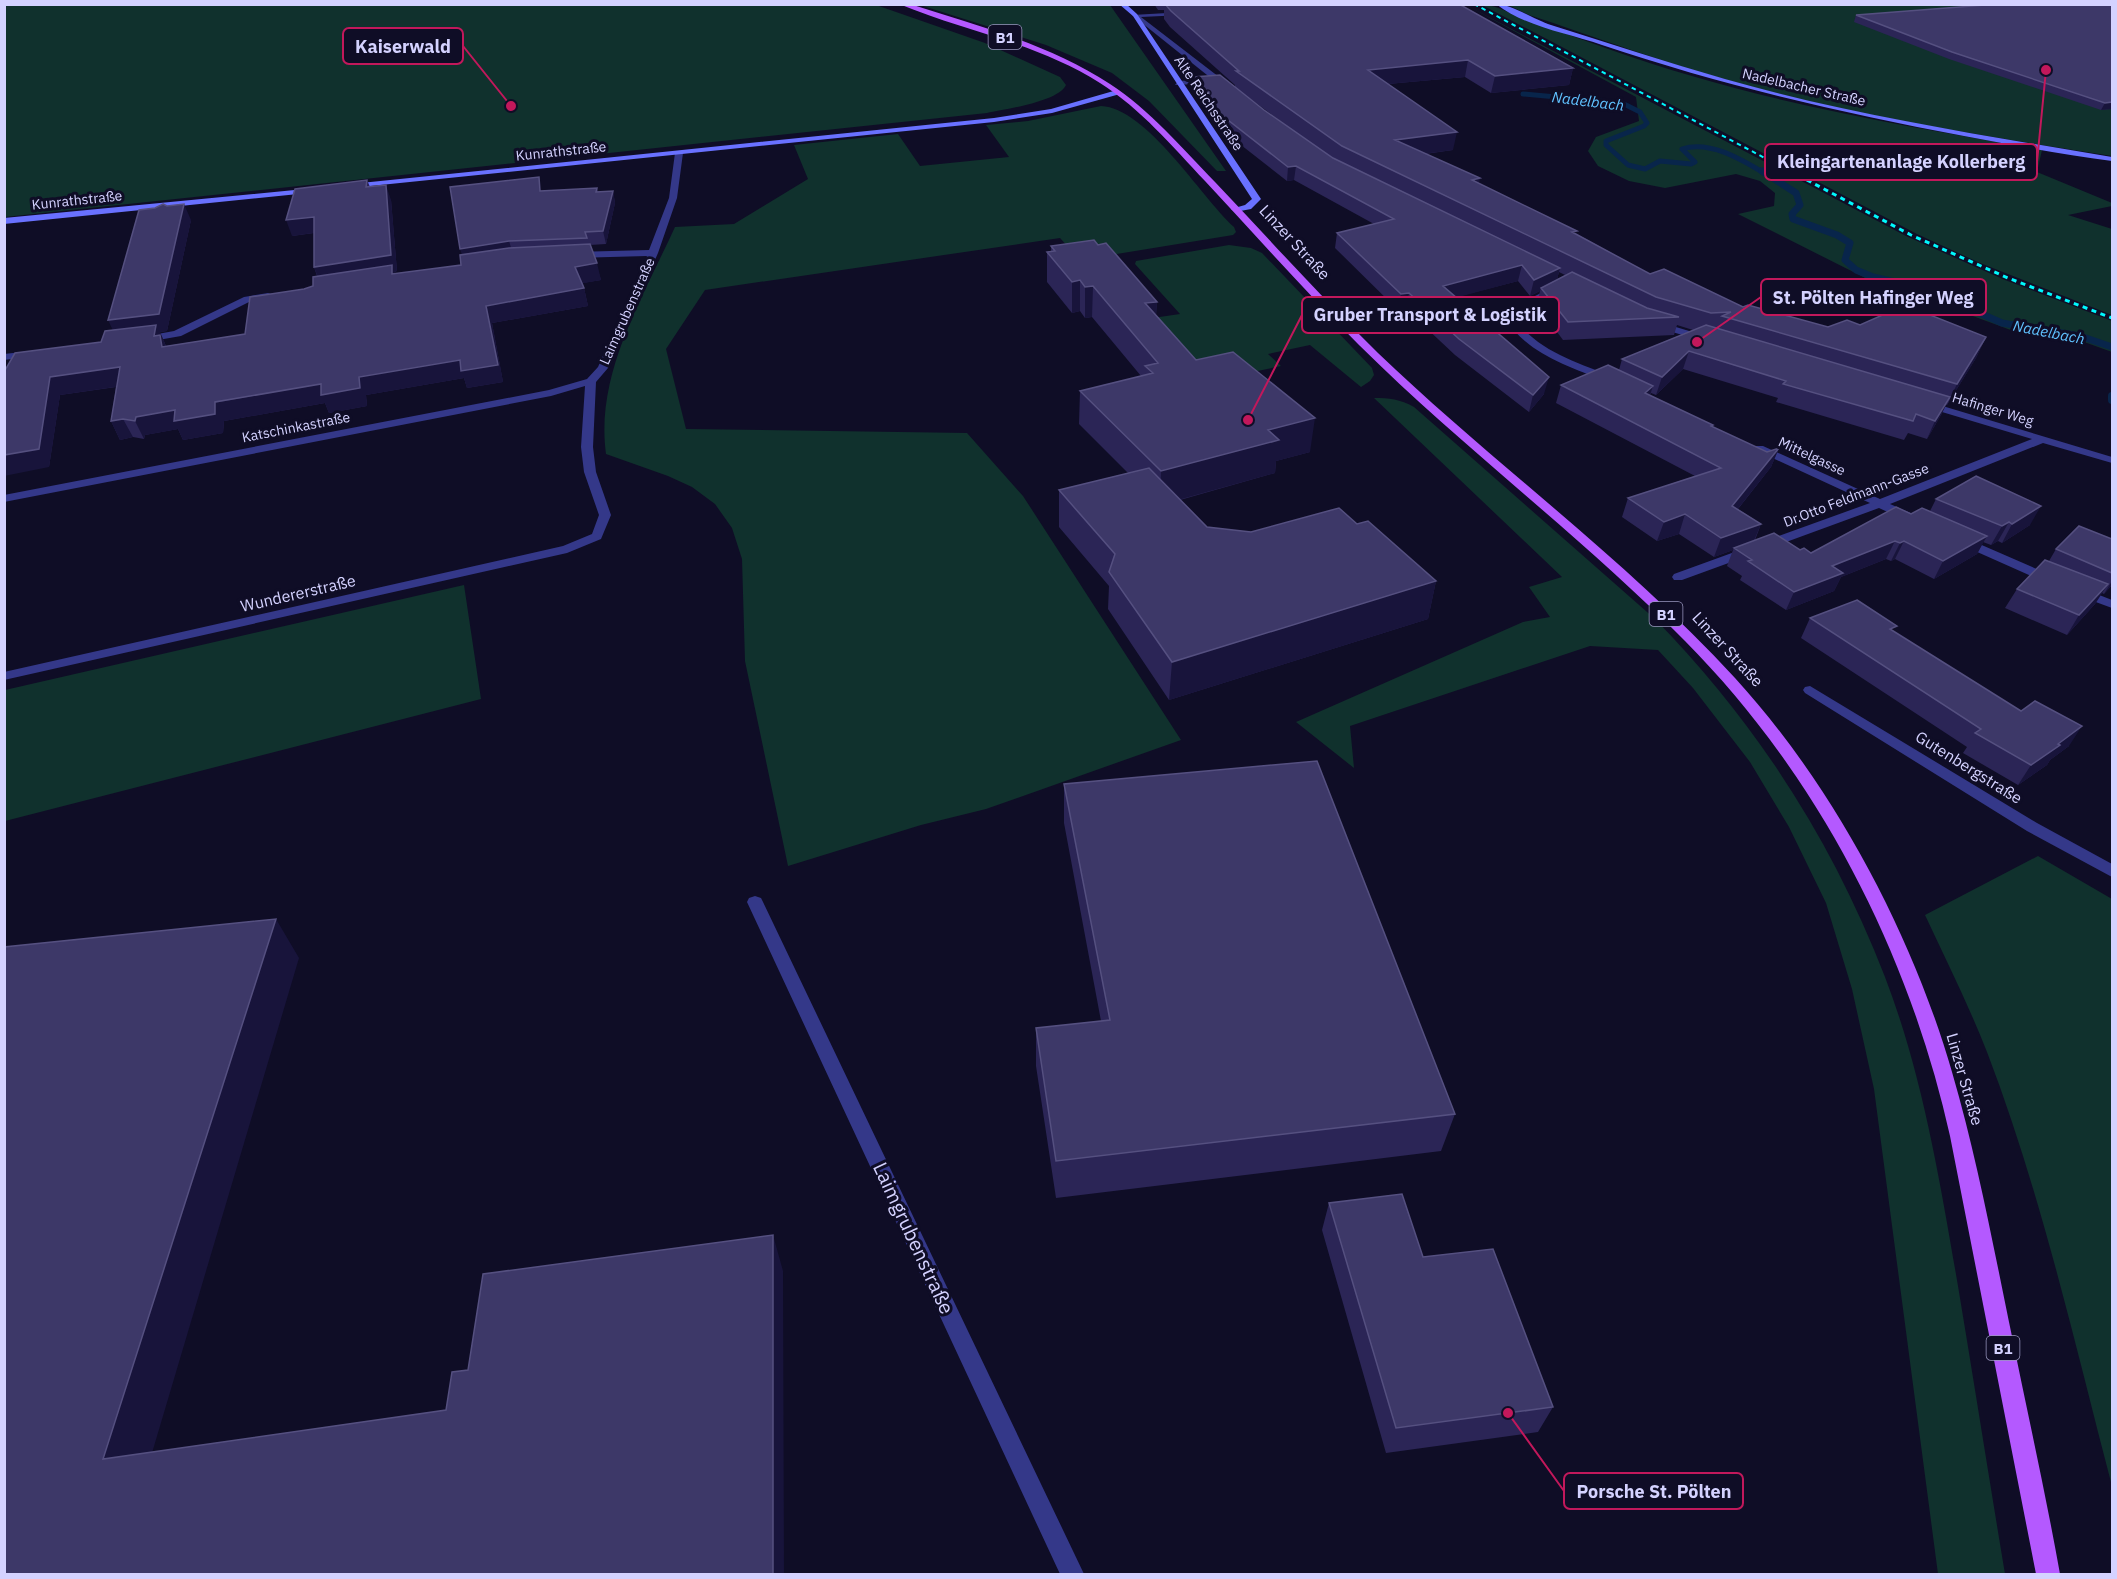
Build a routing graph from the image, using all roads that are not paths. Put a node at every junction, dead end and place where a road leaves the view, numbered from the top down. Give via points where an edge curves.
1 (902, 4) edge
2 (1122, 4) edge
3 (1499, 4) edge
4 (1195, 13) edge
5 (1135, 15) junction
6 (1220, 81) junction
7 (1178, 83) junction
8 (1117, 92) junction
9 (1235, 94) edge
10 (679, 153) junction
11 (2112, 159) edge
12 (339, 187) edge
13 (327, 188) edge
14 (1235, 209) junction
15 (4, 221) edge
16 (652, 253) junction
17 (559, 255) edge
18 (1570, 282) edge
19 (278, 295) edge
20 (1646, 321) edge
21 (129, 341) edge
22 (1715, 342) edge
23 (39, 353) edge
24 (4, 357) edge
25 (591, 381) junction
26 (1614, 382) edge
27 (1921, 403) edge
28 (2043, 439) junction
29 (1752, 445) edge
30 (2112, 460) edge
31 (4, 499) edge
32 (1880, 504) junction
33 (1921, 522) edge
34 (597, 536) joint
35 (1952, 536) edge
36 (1678, 577) dead end
37 (2112, 604) edge
38 (4, 676) edge
39 (1810, 690) dead end
40 (2112, 871) edge
41 (755, 902) dead end
42 (1072, 1575) edge
43 (2048, 1575) edge

1 - 8 main road, Linzer Straße / B1 via 1045,52
2 - 5 street, Alte Reichsstraße
3 - 11 street, Nadelbacher Straße via 1638,56 1750,89 1891,120
4 - 5 street
5 - 6 street
5 - 7 street, Alte Reichsstraße
6 - 7 street
6 - 9 street
7 - 14 street, Alte Reichsstraße via 1257,199 1248,207
8 - 10 street, Kunrathstraße via 1025,116
8 - 14 main road, Linzer Straße / B1 via 1168,138
10 - 12 street, Kunrathstraße
10 - 16 street, Laimgrubenstraße via 673,198
13 - 15 street, Kunrathstraße
14 - 43 main road, Linzer Straße / B1 via 1405,384 1638,588 1704,652 1770,729 1833,823 1883,920 1937,1051 1984,1250
16 - 17 street
16 - 25 street, Laimgrubenstraße via 603,368
18 - 26 street via 1520,307 1510,318 1513,327 1540,348
19 - 21 street via 247,299 177,334
20 - 22 street
23 - 24 street
25 - 31 street, Katschinkastraße via 551,393
25 - 34 street, Laimgrubenstraße via 587,447 605,515
27 - 28 street, Hafinger Weg
28 - 30 street, Hafinger Weg
28 - 32 street, Dr.Otto Feldmann-Gasse
29 - 32 street, Mittelgasse
32 - 33 street, Mittelgasse
32 - 36 street, Dr.Otto Feldmann-Gasse
34 - 38 street, Wundererstraße via 567,549
35 - 37 street
39 - 40 street, Gutenbergstraße via 2032,827
41 - 42 street, Laimgrubenstraße

